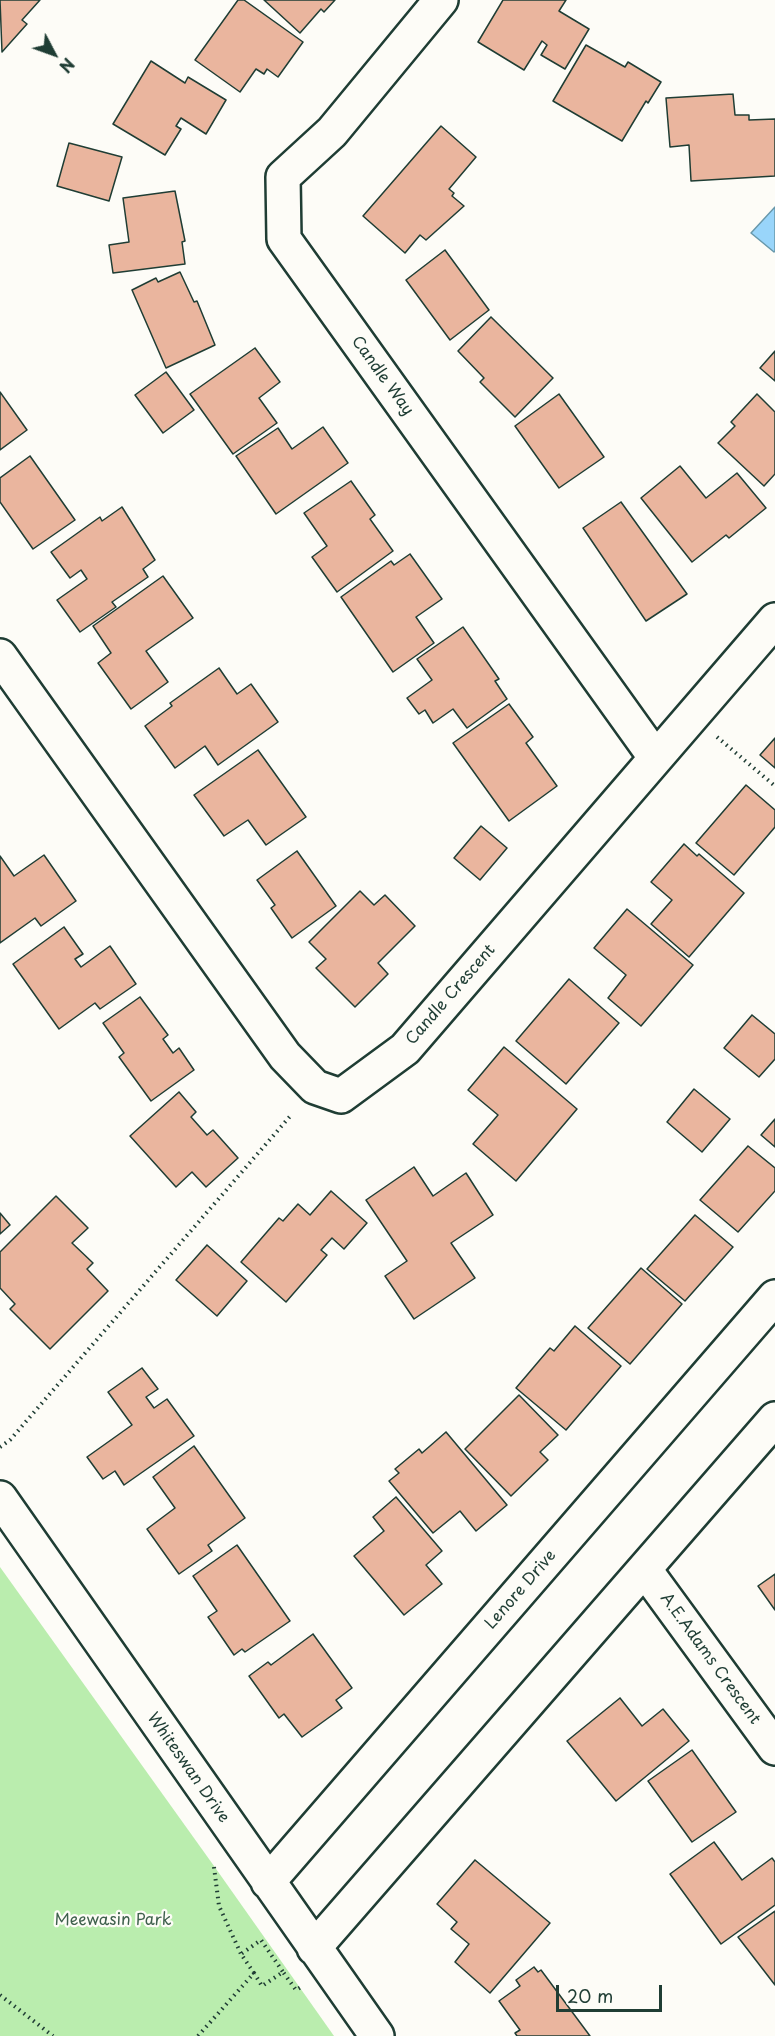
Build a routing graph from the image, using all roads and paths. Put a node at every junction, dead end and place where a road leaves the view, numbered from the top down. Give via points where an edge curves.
1 (441, 0) edge
2 (775, 620) edge
3 (0, 656) edge
4 (714, 735) dead end
5 (655, 757) junction
6 (775, 786) edge
7 (278, 1129) dead end
8 (775, 1297) edge
9 (775, 1419) edge
10 (0, 1447) edge
11 (0, 1498) edge
12 (645, 1570) junction
13 (775, 1748) edge
14 (214, 1866) dead end
15 (268, 1882) junction
16 (314, 1948) junction
17 (242, 1954) junction
18 (283, 1972) junction
19 (254, 1973) junction
20 (304, 1985) dead end
21 (0, 1995) edge
22 (53, 2036) edge
23 (198, 2036) edge
24 (377, 2036) edge

1 - 5 street, Candle Way via 332,132 283,177 284,239
2 - 5 street, Candle Crescent
3 - 5 street, Candle Crescent via 285,1056 315,1087 341,1096 405,1049
4 - 6 path
7 - 10 path
8 - 15 street, Lenore Drive
9 - 12 street
11 - 15 street, Whiteswan Drive
12 - 13 street, A.E.Adams Crescent
12 - 16 street
14 - 17 path via 219,1906
15 - 16 street, Whiteswan Drive
16 - 24 street, Whiteswan Drive
17 - 18 path via 261,1940
17 - 19 path
18 - 19 path via 262,1986
18 - 20 path via 296,1990
19 - 23 path
21 - 22 path

